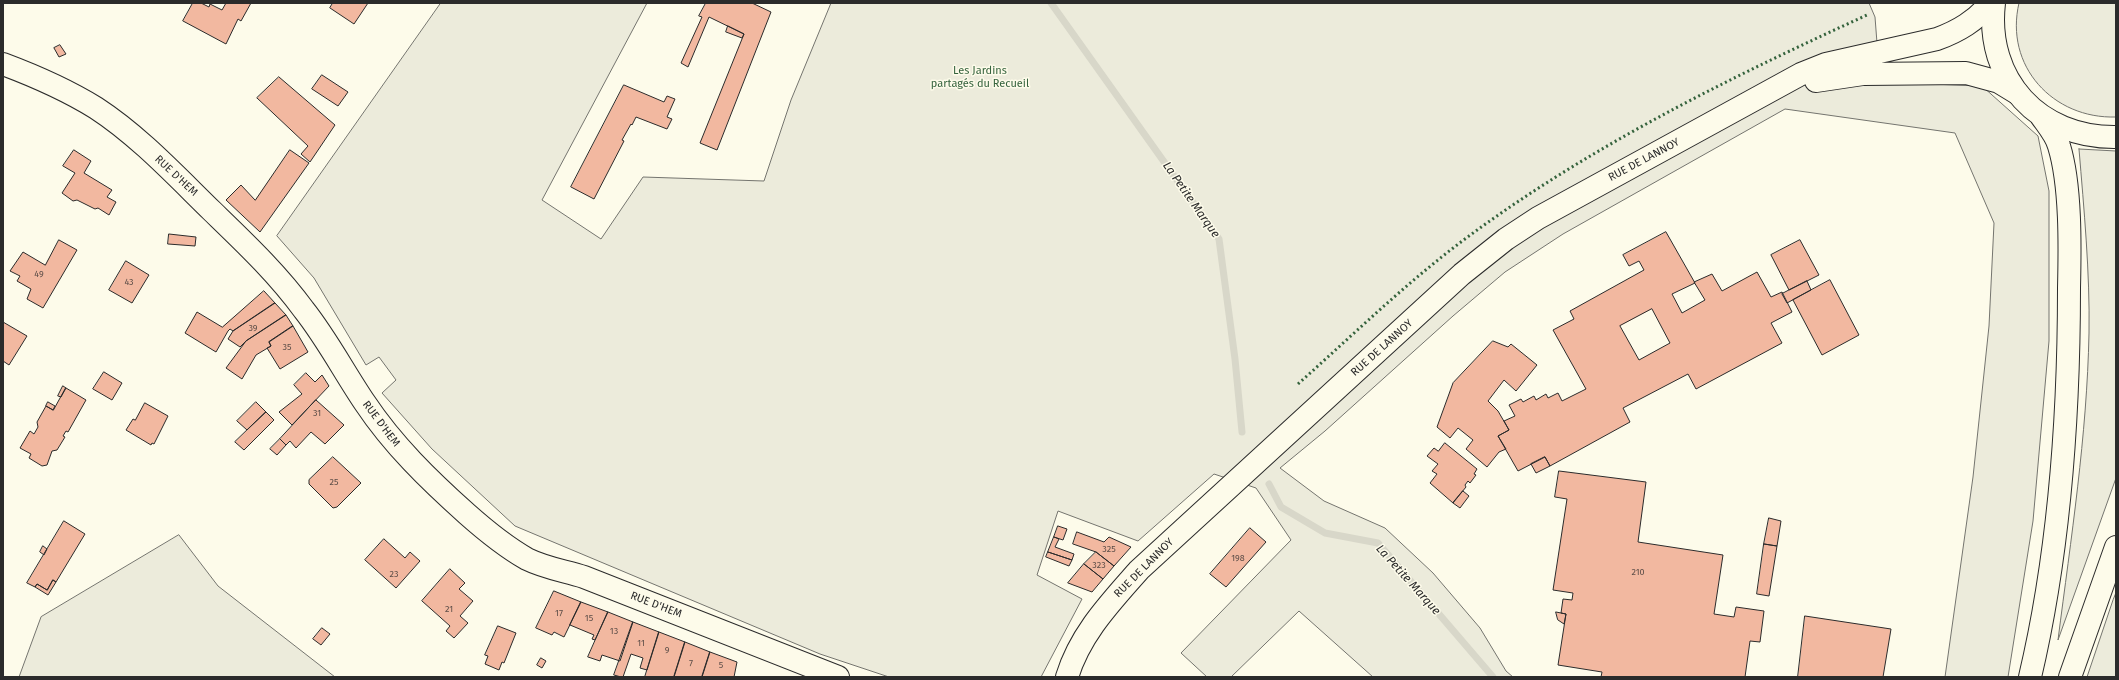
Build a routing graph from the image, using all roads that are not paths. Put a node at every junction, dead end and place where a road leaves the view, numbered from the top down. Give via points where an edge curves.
1 (1991, 3) edge
2 (1994, 3) edge
3 (3, 64) edge
4 (2017, 93) junction
5 (1763, 96) junction
6 (2041, 116) junction
7 (2116, 137) edge
8 (2116, 547) edge
9 (838, 677) edge
10 (1067, 677) edge
11 (2030, 677) edge
12 (2070, 677) edge

1 - 5 main road, RUE DE LANNOY via 1969,24 1954,33 1826,64 1801,74
2 - 4 main road via 1995,48
3 - 9 main road, RUE D'HEM via 44,80 97,109 173,173 287,288 318,329 365,403 402,451 444,494 495,536 541,565 584,577
4 - 5 main road, RUE DE LANNOY via 1999,82 1966,73 1905,72 1841,76 1785,88
4 - 6 main road
5 - 10 main road, RUE DE LANNOY via 1538,218 1506,239 1462,274 1140,570 1095,621 1080,645
6 - 7 main road via 2070,131
6 - 11 main road via 2057,140 2063,163 2069,233 2069,304 2059,500 2048,588
8 - 12 main road

